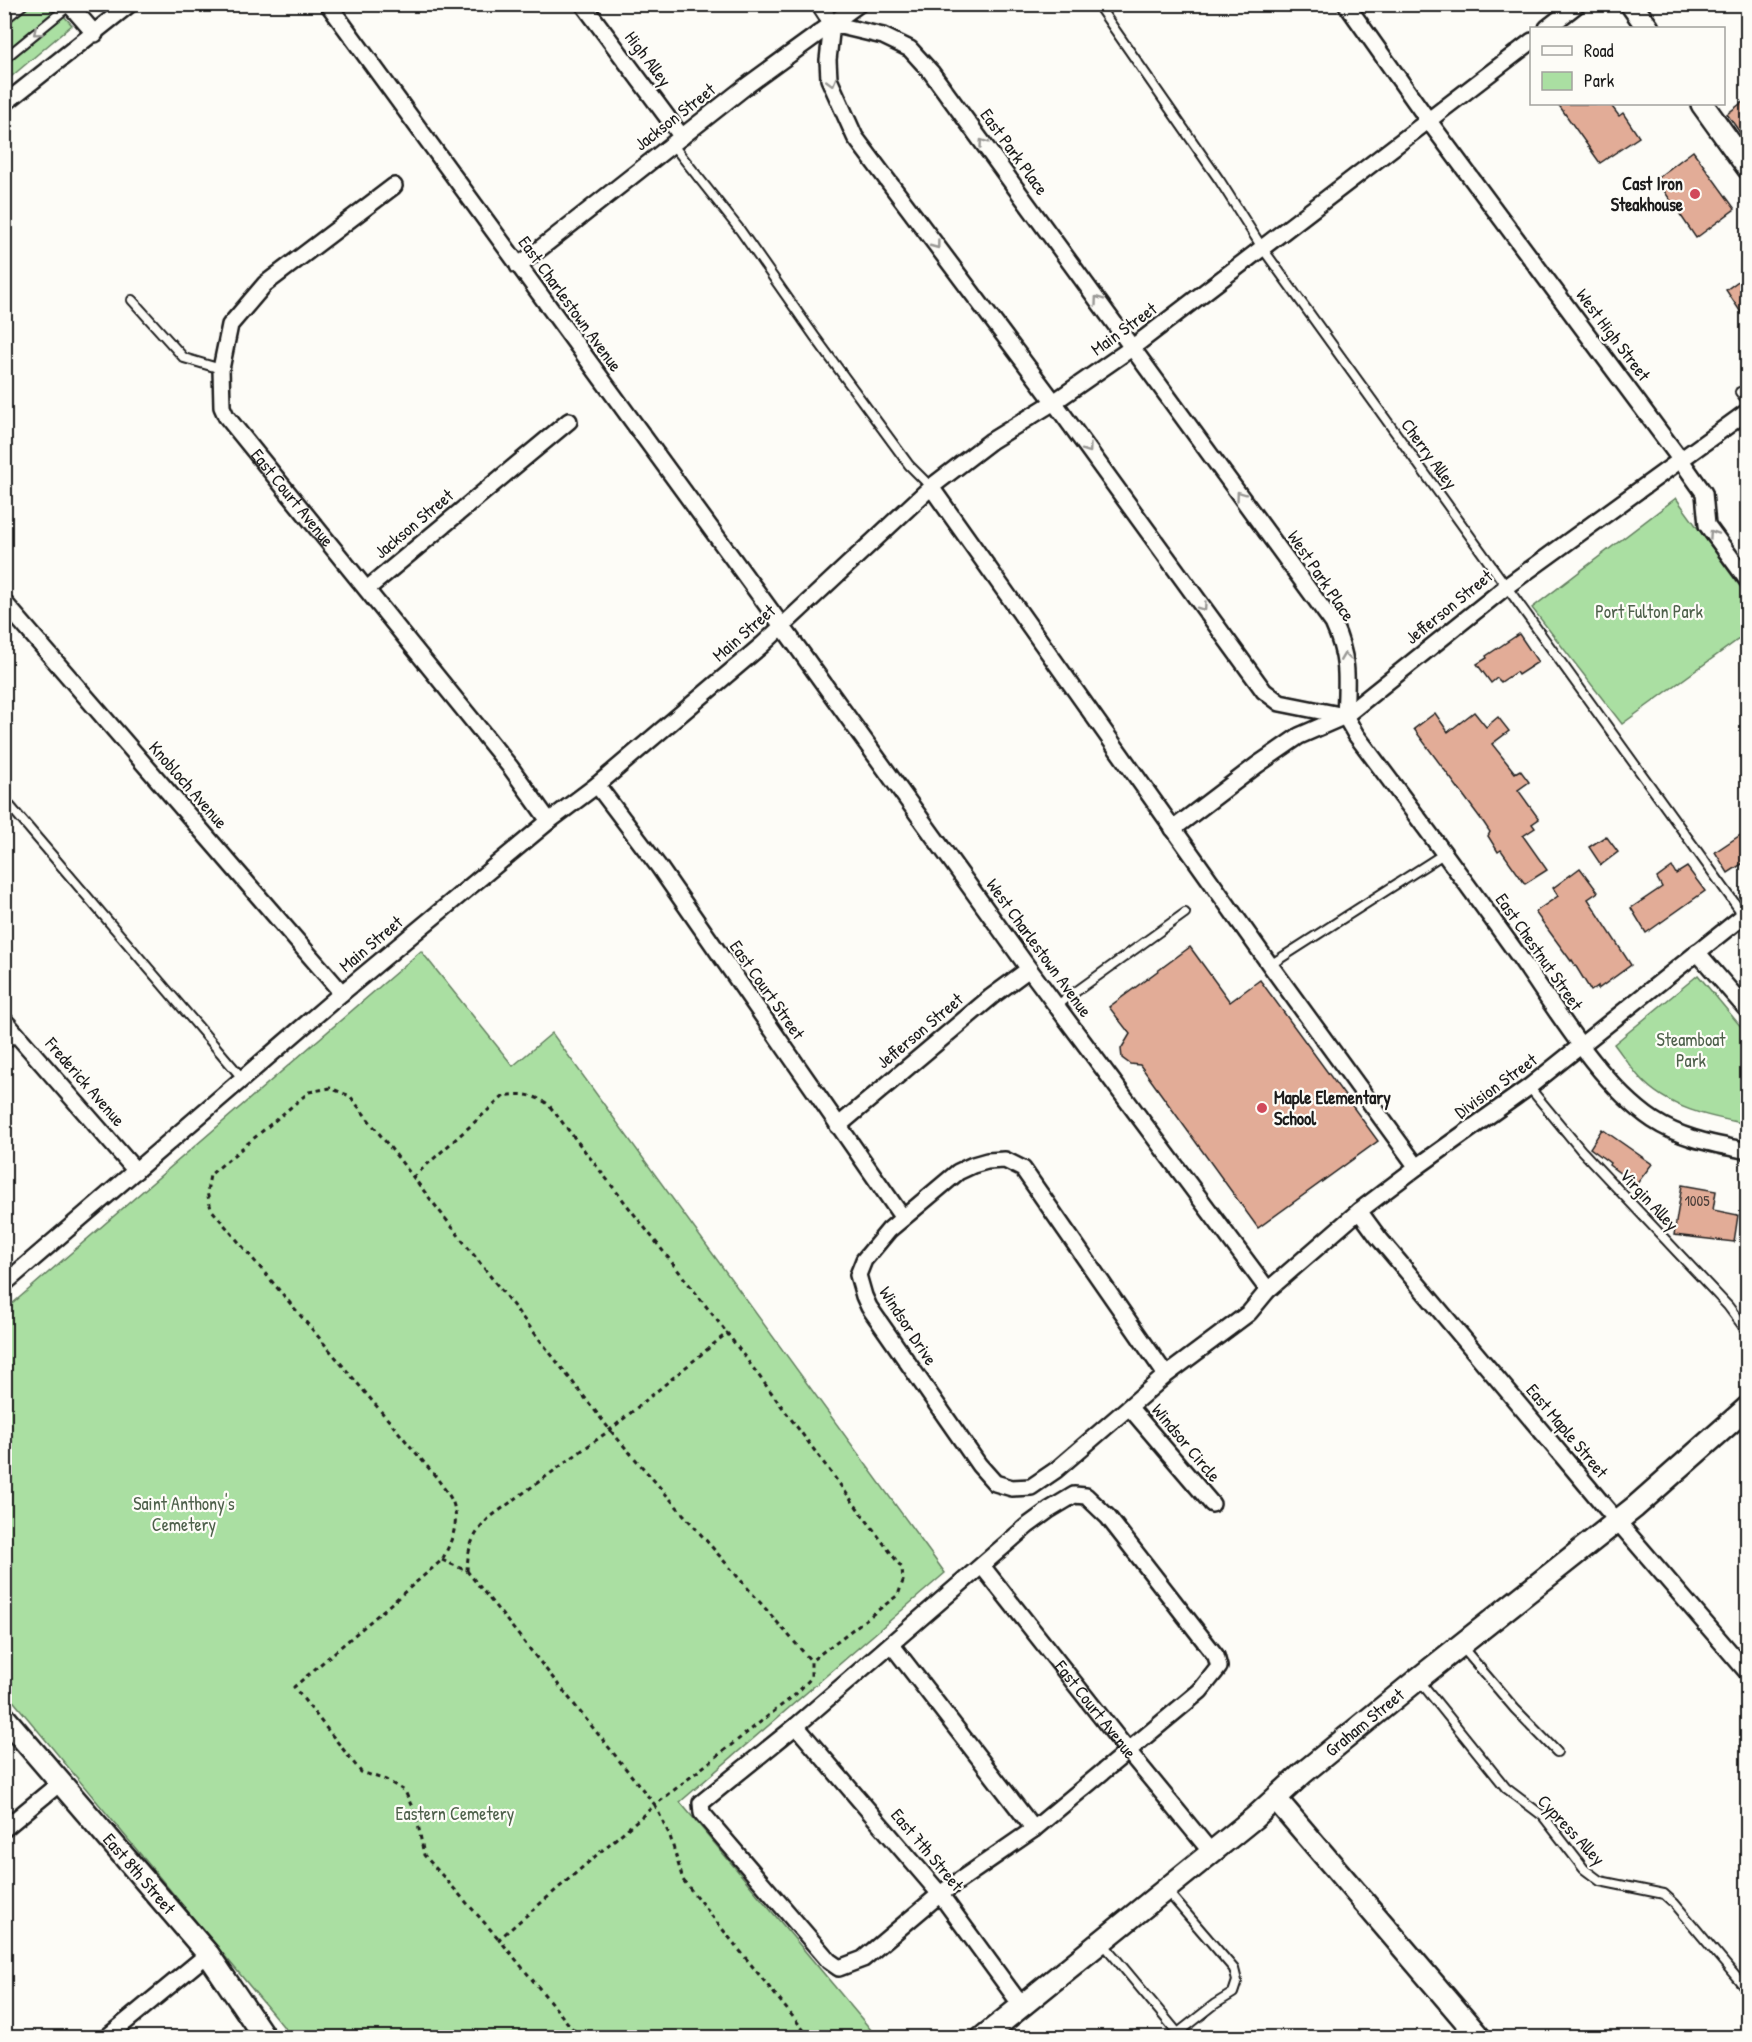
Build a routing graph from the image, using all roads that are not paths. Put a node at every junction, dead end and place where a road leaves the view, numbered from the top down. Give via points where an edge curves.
1 (24, 4) edge
2 (130, 4) edge
3 (328, 4) edge
4 (583, 4) edge
5 (819, 4) edge
6 (860, 4) edge
7 (1097, 4) edge
8 (1346, 4) edge
9 (1578, 4) edge
10 (1631, 4) edge
11 (69, 5) edge
12 (4, 20) edge
13 (831, 24) junction
14 (1548, 27) edge
15 (1647, 27) edge
16 (95, 34) junction
17 (1530, 42) edge
18 (4, 59) edge
19 (4, 104) edge
20 (1703, 105) edge
21 (1428, 120) junction
22 (677, 140) junction
23 (1748, 168) edge
24 (394, 186) dead end
25 (1263, 249) junction
26 (518, 266) junction
27 (132, 300) dead end
28 (1133, 347) junction
29 (221, 369) junction
30 (1740, 392) dead end
31 (1054, 402) junction
32 (1748, 402) edge
33 (1748, 411) edge
34 (569, 421) dead end
35 (1680, 459) junction
36 (931, 487) junction
37 (1748, 581) edge
38 (1507, 586) junction
39 (367, 589) junction
40 (4, 602) edge
41 (782, 627) junction
42 (1345, 716) junction
43 (597, 785) junction
44 (4, 799) edge
45 (549, 821) junction
46 (1173, 829) junction
47 (1445, 853) junction
48 (1185, 913) dead end
49 (1744, 915) edge
50 (1697, 952) junction
51 (1270, 965) junction
52 (1029, 969) junction
53 (342, 993) junction
54 (1056, 1006) junction
55 (1748, 1011) edge
56 (4, 1020) edge
57 (17, 1034) junction
58 (1582, 1044) junction
59 (4, 1046) edge
60 (243, 1079) junction
61 (1529, 1087) junction
62 (838, 1126) junction
63 (1748, 1151) edge
64 (1417, 1167) junction
65 (136, 1171) junction
66 (1359, 1211) junction
67 (903, 1218) junction
68 (4, 1284) edge
69 (1268, 1290) junction
70 (1748, 1333) edge
71 (1166, 1375) junction
72 (1748, 1407) edge
73 (1130, 1408) junction
74 (1212, 1504) dead end
75 (1617, 1522) junction
76 (982, 1566) junction
77 (891, 1644) junction
78 (1461, 1645) junction
79 (1748, 1673) edge
80 (1418, 1679) junction
81 (4, 1717) edge
82 (796, 1726) junction
83 (1128, 1750) junction
84 (1557, 1752) dead end
85 (61, 1782) junction
86 (1276, 1799) junction
87 (4, 1829) edge
88 (1034, 1829) junction
89 (1211, 1852) junction
90 (1165, 1888) junction
91 (940, 1894) junction
92 (1101, 1941) junction
93 (208, 1954) junction
94 (1748, 1991) edge
95 (1021, 2006) junction
96 (1180, 2035) edge
97 (106, 2037) edge
98 (265, 2037) edge
99 (982, 2037) edge
100 (1480, 2037) edge

1 - 12 lane
2 - 16 street
3 - 26 street, East Charlestown Avenue
4 - 22 street, High Alley
5 - 13 street
6 - 13 street, Jackson Street
7 - 25 lane, Cherry Alley
8 - 21 street, West High Street
9 - 14 street
10 - 15 street
11 - 16 street
11 -> 18 lane
13 - 22 street, Jackson Street
28 -> 13 street, East Park Place via 932,72 910,49 883,36
13 -> 31 street via 829,79 855,137
16 - 19 street
17 - 21 street, Main Street
20 - 23 street
21 - 25 street, Main Street
21 - 35 street, West High Street
22 - 26 street, Jackson Street
22 - 36 lane via 815,337 909,465
24 - 29 street, East Court Avenue via 265,284 230,326
25 - 28 street, Main Street
25 - 38 lane, Cherry Alley
26 - 41 street, East Charlestown Avenue
27 - 29 lane via 184,358
28 - 31 street, Main Street
42 -> 28 street, West Park Place via 1346,658 1333,623
29 - 39 street, East Court Avenue via 222,407 226,416
30 - 32 lane
31 - 36 street, Main Street via 991,441
31 -> 42 street via 1264,691 1280,704
33 - 35 street, Jefferson Street
34 - 39 street, Jackson Street
37 -> 35 street, West High Street via 1707,525 1704,493
35 - 38 street, Jefferson Street
36 - 41 street, Main Street
36 - 46 street
38 - 42 street, Jefferson Street
38 - 49 lane, Cherry Alley
39 - 45 street, East Court Avenue
40 - 53 street, Knobloch Avenue
41 - 43 street, Main Street
41 - 52 street, West Charlestown Avenue
42 - 46 street, Jefferson Street via 1299,736
42 - 47 street, East Chestnut Street
43 - 45 street, Main Street
43 - 62 street, East Court Street via 659,867
44 - 60 lane
45 - 53 street, Main Street
46 - 51 street
47 - 51 lane
47 - 58 street, East Chestnut Street
48 - 54 lane
49 - 50 street, Division Street
50 - 55 street
50 - 58 street, Division Street
51 - 64 street
52 - 54 street, West Charlestown Avenue
52 - 62 street, Jefferson Street
53 - 60 street, Main Street
54 - 69 street, West Charlestown Avenue
56 - 57 street, Frederick Avenue
57 - 59 lane
57 - 65 street, Frederick Avenue
58 - 61 street, Division Street
58 - 63 street, East Chestnut Street via 1615,1087 1654,1120 1698,1141
60 - 65 street, Main Street
61 - 64 street, Division Street
61 - 70 lane, Virgin Alley via 1581,1150 1728,1306
62 - 67 street, East Court Street
64 - 66 street, Division Street
65 - 68 street, Main Street
66 - 69 street, Division Street
66 - 75 street, East Maple Street
67 - 71 street, Windsor Drive via 958,1172 973,1165 1005,1160 1023,1169
67 - 73 street, Windsor Drive via 864,1260 858,1275 864,1296 996,1483 1012,1488 1031,1487
69 - 71 street, Windsor Drive via 1240,1321
71 - 73 street, Windsor Drive
72 - 75 street, Graham Street
73 - 74 street, Windsor Circle
75 - 78 street, Graham Street
75 - 79 street, East Maple Street
76 - 77 street
76 - 83 street, East Court Avenue
76 - 83 street via 1027,1526 1074,1495 1086,1496 1108,1517 1216,1656 1218,1667 1200,1691
77 - 82 street
77 - 88 street
78 - 80 street, Graham Street
78 - 84 lane
80 - 86 street, Graham Street
80 - 94 lane, Cypress Alley via 1506,1788 1543,1816 1584,1869 1600,1881 1664,1894
81 - 85 street, East 8th Street
82 - 91 street, East 7th Street
82 - 91 street via 701,1803 702,1813 829,1962 839,1968 863,1959
83 - 88 street
83 - 89 street, East Court Avenue
85 - 87 street
85 - 93 street, East 8th Street
86 - 89 street, Graham Street
86 - 100 street
88 - 91 street
89 - 90 street, Graham Street
90 - 92 street, Graham Street
90 - 96 lane via 1234,1969 1237,1981 1233,1993 1209,2008
91 - 95 street, East 7th Street
92 - 95 street, Graham Street
92 - 96 lane
93 - 97 street
93 - 98 street, East 8th Street
95 - 99 street, Graham Street

